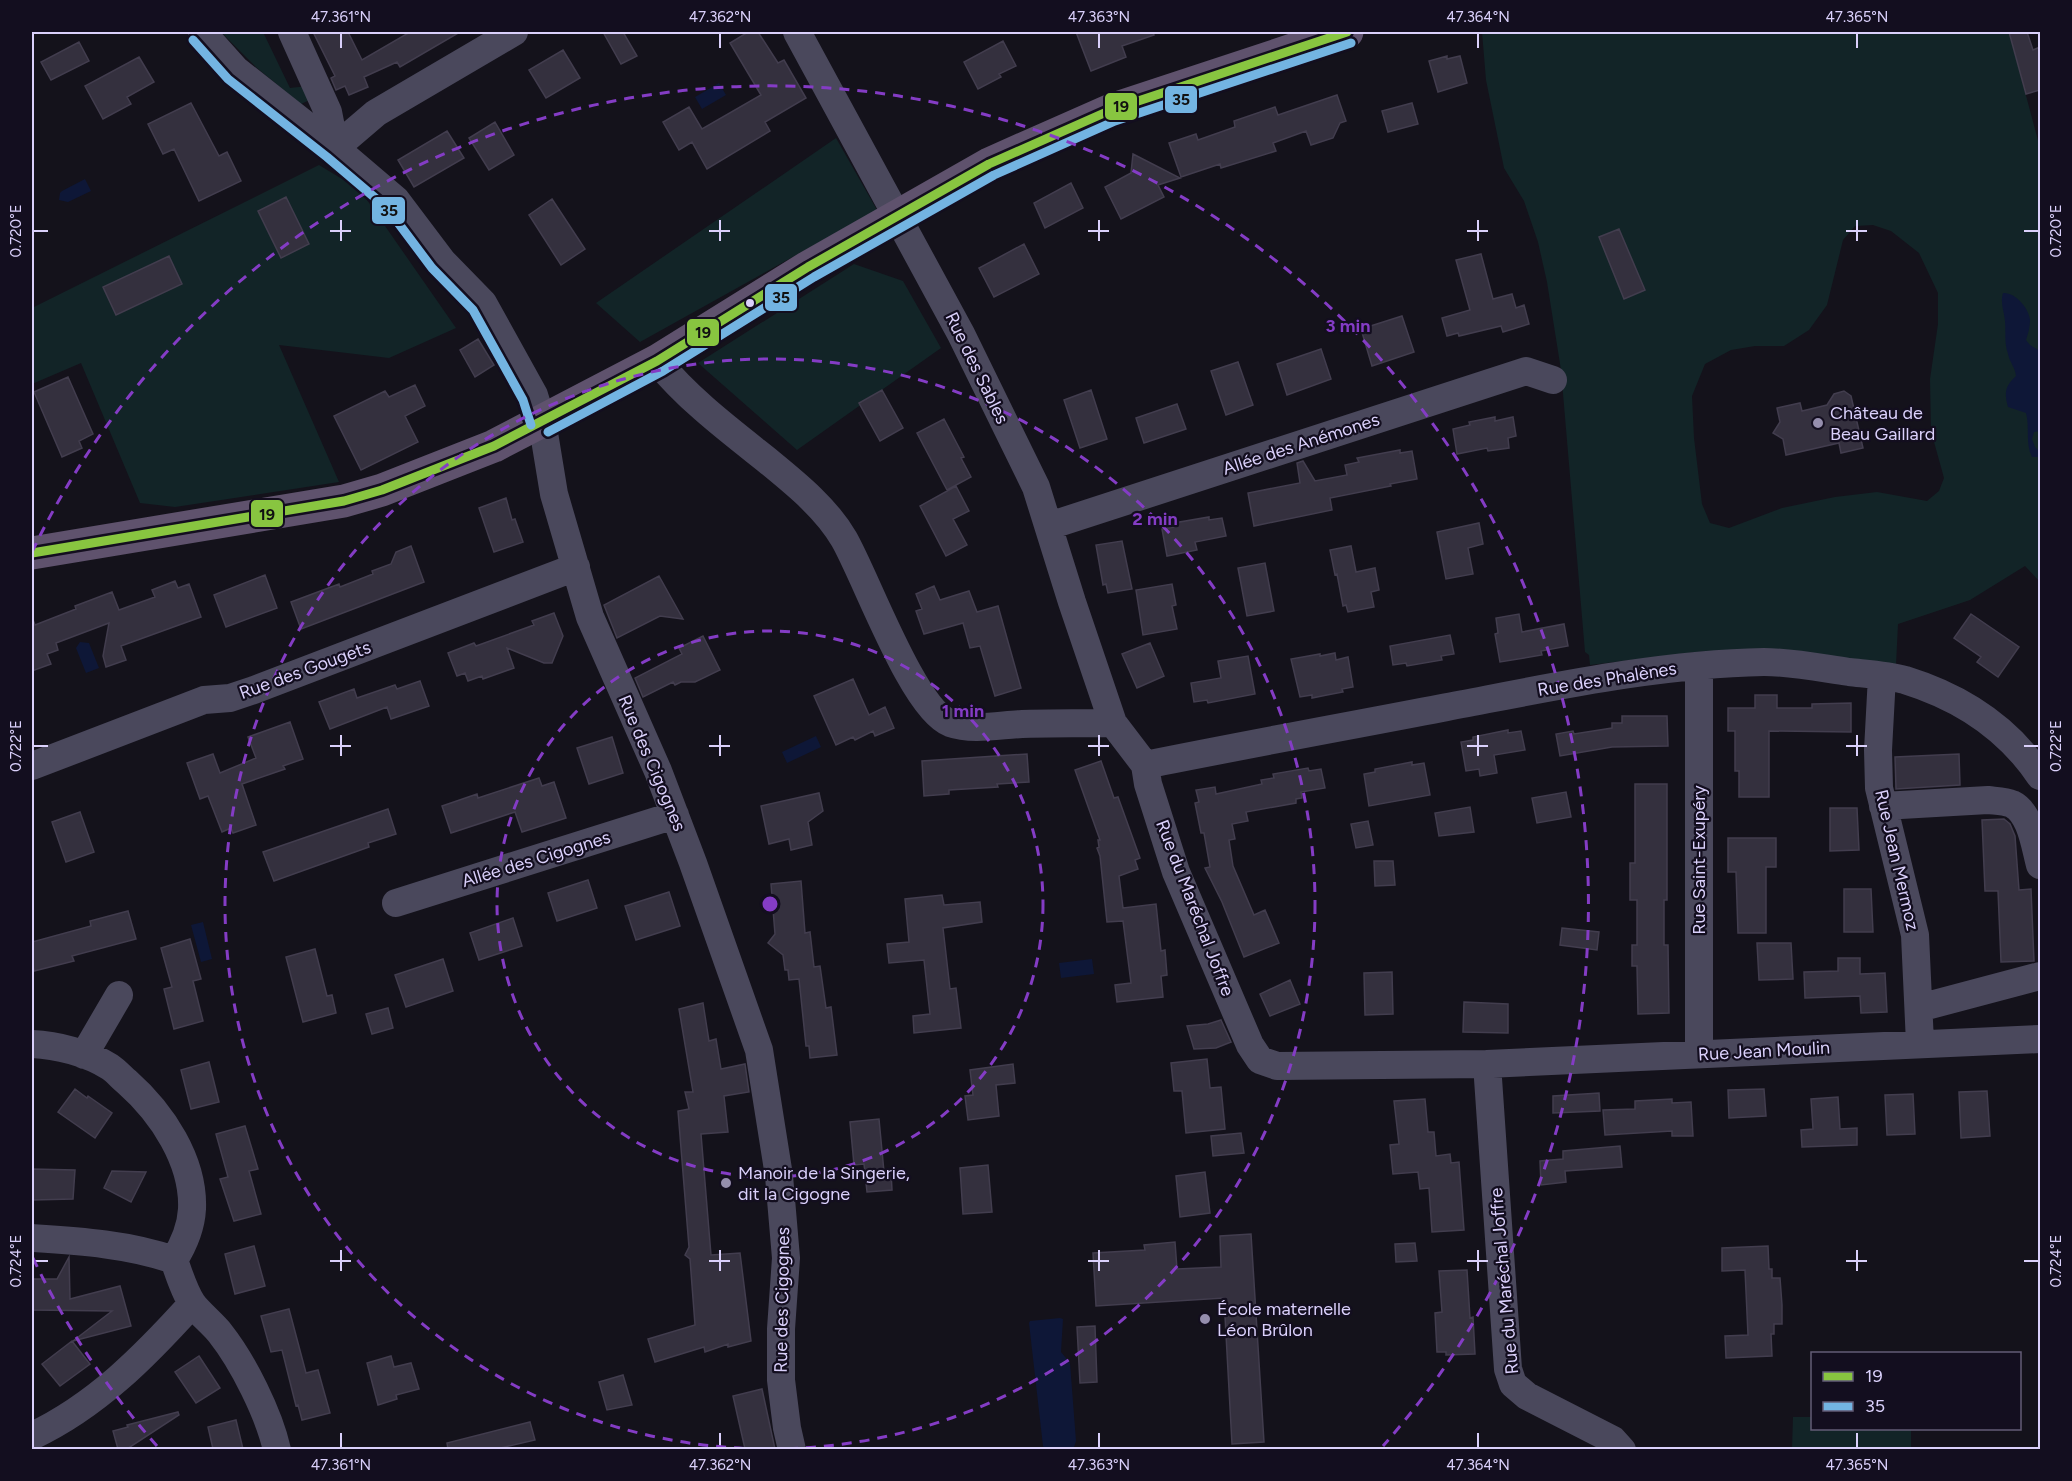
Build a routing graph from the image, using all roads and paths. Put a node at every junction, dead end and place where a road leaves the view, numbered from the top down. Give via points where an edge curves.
1 (202, 32) edge
2 (292, 32) edge
3 (514, 32) edge
4 (797, 32) edge
5 (1347, 32) edge
6 (334, 148) junction
7 (897, 216) junction
8 (657, 361) junction
9 (1553, 380) dead end
10 (542, 421) junction
11 (1049, 526) junction
12 (32, 553) edge
13 (576, 567) junction
14 (1699, 666) junction
15 (1882, 676) junction
16 (1113, 723) junction
17 (1145, 765) junction
18 (32, 766) edge
19 (2040, 776) edge
20 (1883, 806) junction
21 (675, 815) junction
22 (2040, 865) edge
23 (396, 903) dead end
24 (2040, 976) edge
25 (118, 994) dead end
26 (1919, 1008) junction
27 (2040, 1039) edge
28 (1920, 1043) junction
29 (32, 1044) edge
30 (1699, 1054) junction
31 (84, 1055) junction
32 (1487, 1064) junction
33 (32, 1238) edge
34 (174, 1260) junction
35 (192, 1304) junction
36 (32, 1437) edge
37 (277, 1449) edge
38 (792, 1449) edge
39 (1622, 1449) edge

1 - 6 street, Rue des Cigognes via 236,70
2 - 6 street via 328,112
3 - 6 street via 376,113
4 - 7 street, Rue des Sables
5 - 7 main road via 1111,110 989,164
6 - 10 street, Rue des Cigognes via 396,200 442,261 483,303 534,395
7 - 8 main road
7 - 11 street, Rue des Sables via 961,334 1036,487
8 - 10 main road
8 - 16 street via 696,402 815,502 843,537 912,682 948,722 973,727
9 - 11 street, Allée des Anémones via 1527,371
10 - 12 main road via 494,446 344,501
10 - 13 street, Rue des Cigognes via 554,494
11 - 16 street, Rue des Sables
13 - 18 street, Rue des Gougets via 254,690 230,698 204,700
13 - 21 street, Rue des Cigognes via 590,617
14 - 15 street, Rue des Phalènes via 1766,662
14 - 17 street, Rue des Phalènes via 1566,685
14 - 30 street, Rue Saint-Exupéry
15 - 19 street, Rue des Phalènes via 1902,679 1966,706 2015,744
15 - 20 street, Rue Jean Mermoz via 1878,770
16 - 17 street, Rue du Maréchal Joffre
17 - 32 street, Rue du Maréchal Joffre via 1176,872 1250,1045 1260,1060 1278,1066
20 - 22 street via 1989,800 2014,805 2028,824
20 - 26 street, Rue Jean Mermoz via 1914,926
21 - 23 street, Allée des Cigognes
21 - 38 street, Rue des Cigognes via 759,1050 780,1176 786,1258 781,1380
24 - 26 street
25 - 31 street
26 - 28 street, Rue Jean Mermoz
27 - 28 street, Rue Jean Moulin
28 - 30 street, Rue Jean Moulin
29 - 31 street
30 - 32 street, Rue Jean Moulin
31 - 34 street via 110,1067 145,1098 173,1136 189,1180 192,1209 188,1232
32 - 39 street, Rue du Maréchal Joffre via 1508,1369 1513,1384 1613,1440
33 - 34 street via 140,1250
34 - 35 street
35 - 36 street via 99,1395 59,1424
35 - 37 street via 222,1335 245,1372

